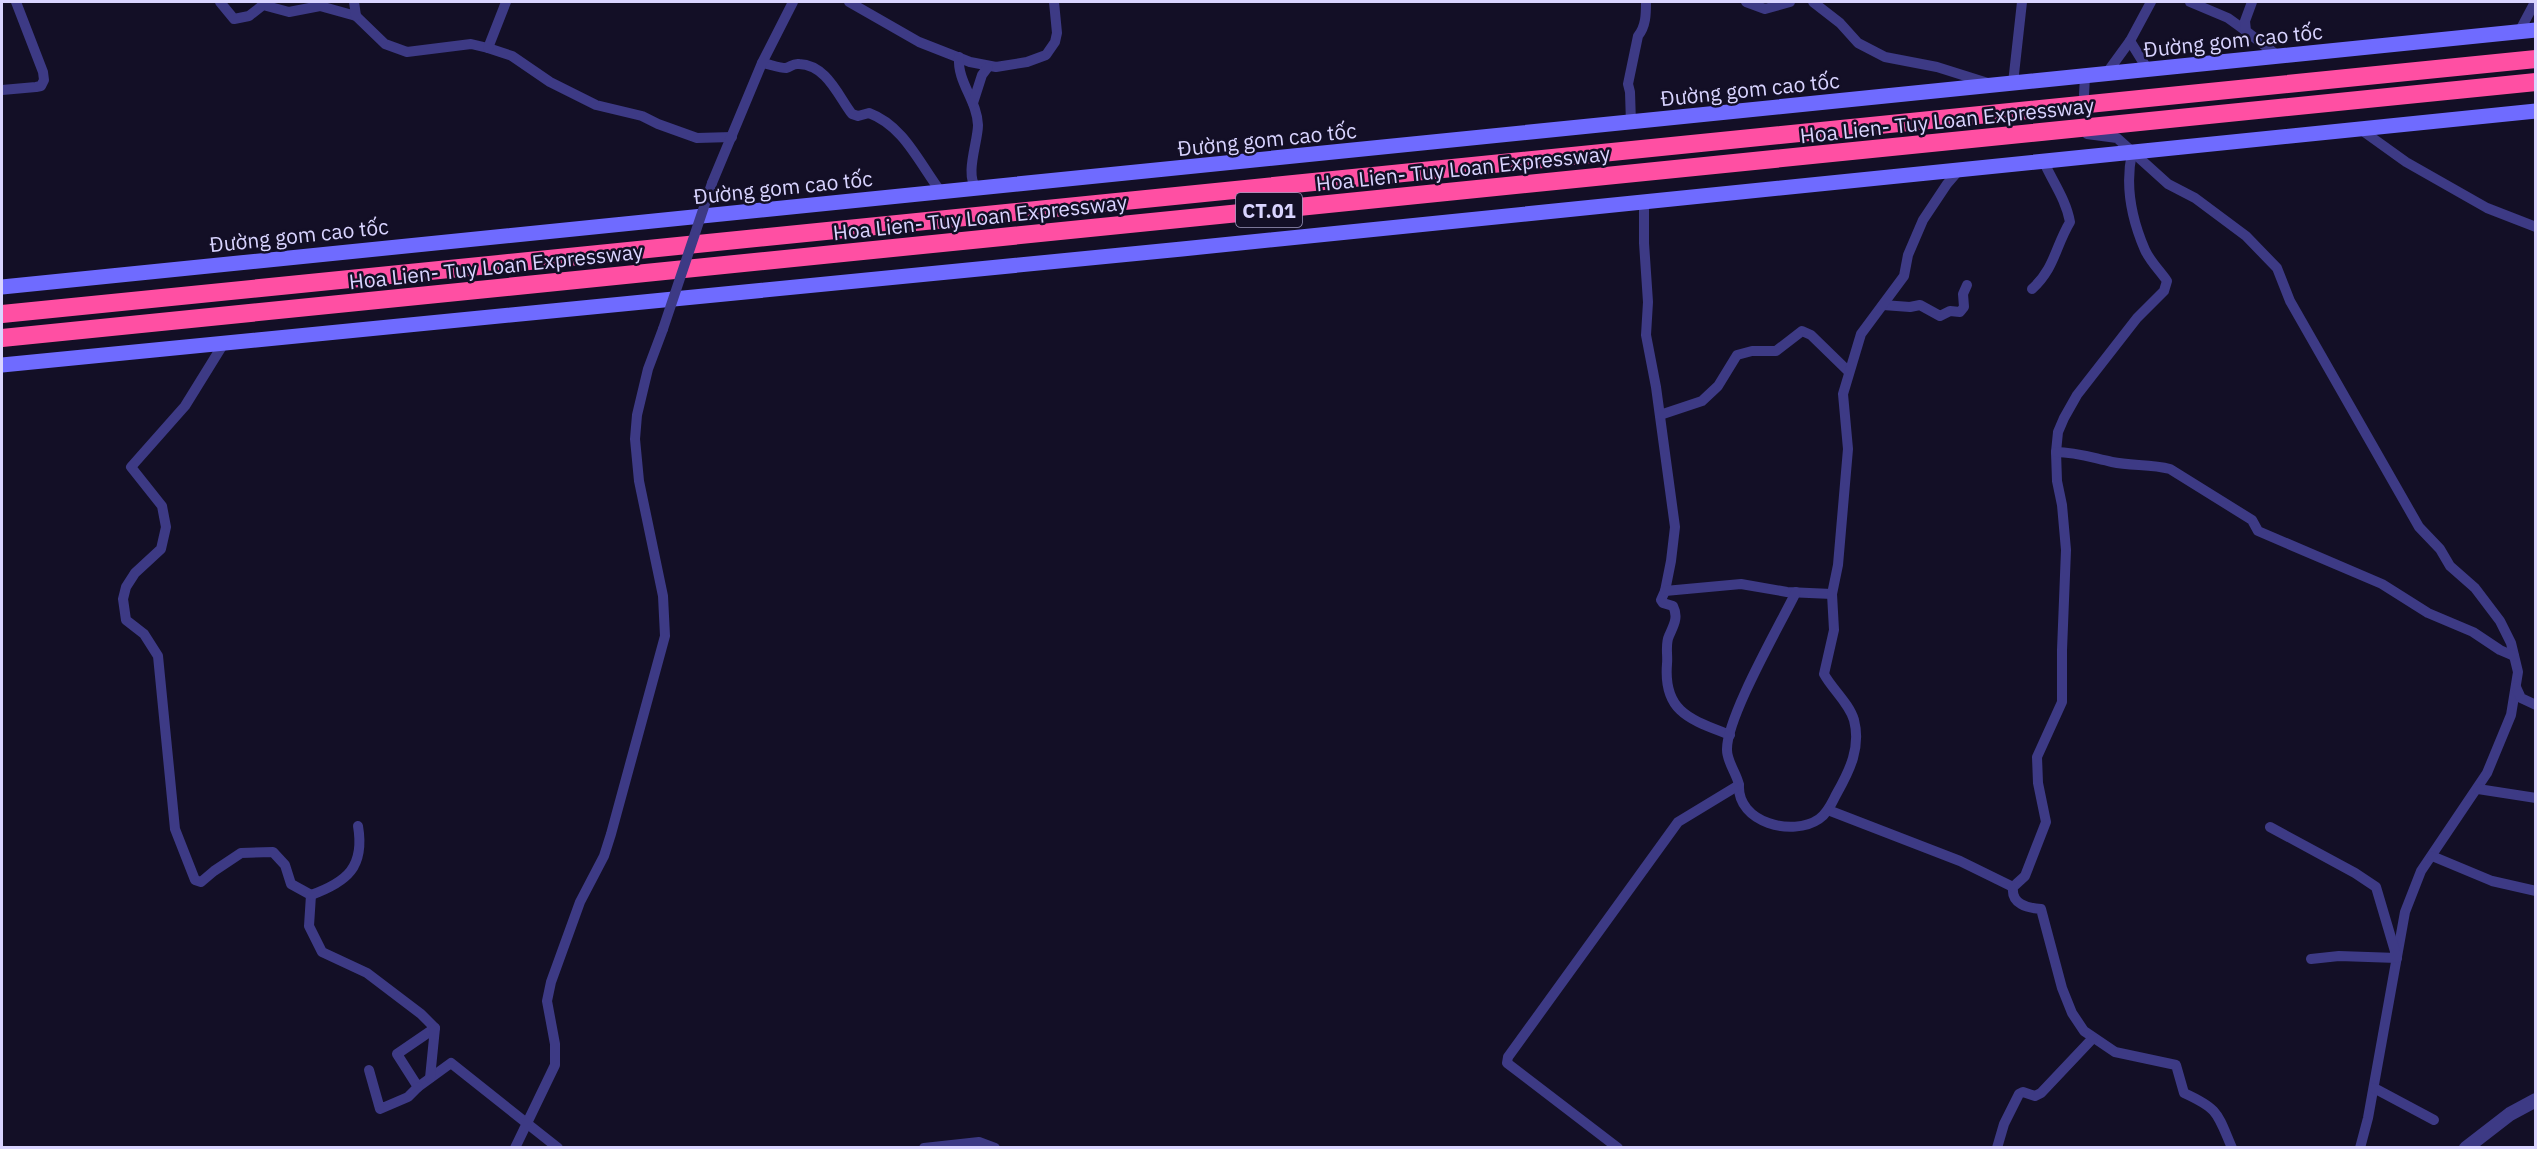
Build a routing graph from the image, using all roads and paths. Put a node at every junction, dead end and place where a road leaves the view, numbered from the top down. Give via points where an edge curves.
1 (16, 2) edge
2 (220, 2) edge
3 (354, 2) edge
4 (506, 2) edge
5 (792, 2) edge
6 (849, 2) edge
7 (1054, 2) edge
8 (1646, 2) edge
9 (1746, 2) edge
10 (1790, 2) edge
11 (2022, 2) edge
12 (2151, 2) edge
13 (2190, 2) edge
14 (2252, 2) edge
15 (2535, 2) edge
16 (1819, 3) edge
17 (1779, 4) edge
18 (356, 16) junction
19 (2535, 30) edge
20 (2246, 31) junction
21 (2519, 32) junction
22 (2130, 41) junction
23 (488, 48) junction
24 (2278, 56) junction
25 (959, 57) junction
26 (2535, 59) edge
27 (762, 63) junction
28 (988, 67) junction
29 (2148, 70) junction
30 (2106, 74) junction
31 (2085, 76) junction
32 (2535, 82) edge
33 (2013, 83) junction
34 (1994, 85) junction
35 (2, 90) edge
36 (2084, 95) dead end
37 (973, 103) junction
38 (2535, 111) edge
39 (1631, 123) junction
40 (2360, 128) junction
41 (2087, 134) dead end
42 (732, 137) junction
43 (2132, 153) junction
44 (2043, 160) junction
45 (1961, 169) junction
46 (976, 189) junction
47 (941, 192) junction
48 (1644, 201) junction
49 (2535, 227) edge
50 (1967, 285) dead end
51 (2, 287) edge
52 (2032, 289) dead end
53 (1883, 305) junction
54 (2, 314) edge
55 (2, 338) edge
56 (224, 343) junction
57 (2, 365) edge
58 (1849, 372) junction
59 (1660, 415) junction
60 (2056, 452) junction
61 (1665, 591) junction
62 (1796, 592) junction
63 (1832, 594) junction
64 (2514, 656) junction
65 (2516, 687) junction
66 (2535, 705) edge
67 (1730, 735) junction
68 (1739, 785) junction
69 (2478, 789) junction
70 (2535, 798) edge
71 (1828, 810) junction
72 (358, 826) dead end
73 (2270, 827) dead end
74 (2432, 856) junction
75 (2013, 888) junction
76 (2535, 891) edge
77 (311, 895) junction
78 (2397, 958) junction
79 (2311, 959) dead end
80 (435, 1028) junction
81 (2093, 1038) junction
82 (369, 1070) dead end
83 (430, 1078) junction
84 (418, 1087) junction
85 (2374, 1088) junction
86 (2535, 1100) edge
87 (2434, 1120) dead end
88 (527, 1122) junction
89 (514, 1148) edge
90 (558, 1148) edge
91 (924, 1148) edge
92 (994, 1148) edge
93 (1618, 1148) edge
94 (1997, 1148) edge
95 (2232, 1148) edge
96 (2360, 1148) edge
97 (2466, 1148) edge

1 - 35 street via 44,80 41,86
2 - 18 street via 234,19 249,16 263,5 289,12 320,6
3 - 18 street
4 - 23 street
5 - 27 street
6 - 25 street via 919,42
7 - 28 street via 1057,33 1046,55 1011,66
8 - 39 street via 1643,30 1638,36 1628,84
9 - 17 street via 1765,9
10 - 17 street
11 - 33 street
12 - 22 street
13 - 20 street via 2228,18
14 - 20 street via 2245,21
15 - 21 street
16 - 34 street via 1858,43 1885,57
18 - 23 street via 385,44 406,52 471,44
19 - 21 main road, Đường gom cao tốc
20 - 24 street
21 - 24 main road, Đường gom cao tốc
22 - 29 street
22 - 30 street
23 - 42 street via 512,56 550,82 596,105 642,116 696,138
24 - 29 main road, Đường gom cao tốc
25 - 28 street
25 - 37 street via 962,79
26 - 54 highway, Hoa Lien- Tuy Loan Expressway / CT.01
27 - 42 street
27 - 47 street via 786,68 802,64 830,80 852,114 879,117 902,135
28 - 37 street
29 - 30 main road, Đường gom cao tốc
30 - 31 main road, Đường gom cao tốc
31 - 33 main road, Đường gom cao tốc
31 - 36 street
32 - 55 highway, Hoa Lien- Tuy Loan Expressway / CT.01
33 - 34 main road, Đường gom cao tốc
34 - 39 main road, Đường gom cao tốc
37 - 46 street via 978,126 970,176
38 - 40 main road
39 - 46 main road, Đường gom cao tốc
40 - 43 main road
40 - 49 street via 2406,162 2487,208
41 - 43 street via 2117,138
42 - 88 street, bridge via 712,183 648,369 637,415 639,481 663,596 665,636 604,856 580,902 551,982 547,1001 555,1065
43 - 44 main road
43 - 60 street via 2128,186 2134,213 2145,251 2167,281 2164,291 2137,318 2077,395 2061,425
43 - 64 street via 2168,184 2225,219 2277,268 2290,301 2419,527 2500,621
44 - 45 main road
44 - 52 street via 2062,195 2070,222 2050,269
45 - 48 main road
45 - 53 street via 1923,220 1904,276
46 - 47 main road, Đường gom cao tốc
47 - 51 main road, Đường gom cao tốc
48 - 56 main road
48 - 59 street via 1646,335
50 - 53 street via 1960,312 1940,316 1920,305
53 - 58 street via 1861,334
56 - 57 main road
56 - 77 street via 185,406 131,468 162,506 166,527 161,549 126,586 126,620 144,634 158,656 175,829 195,880 201,882 241,853 273,852 285,865 291,884
58 - 59 street via 1802,331 1776,351 1737,355 1718,386 1702,401
58 - 63 street via 1843,394 1848,449
59 - 61 street via 1675,527
60 - 64 street via 2170,469 2252,520 2258,531 2382,584 2428,613 2473,632
60 - 75 street via 2066,550 2062,702 2037,757 2046,822 2025,876
61 - 62 street via 1741,584
61 - 67 street via 1661,602 1673,606 1676,614 1667,638 1666,671 1671,698 1687,717
62 - 63 street
62 - 67 street via 1743,698
63 - 71 street via 1834,630 1824,674 1854,718 1857,744 1851,768
64 - 65 street
65 - 66 street via 2521,698
65 - 69 street via 2507,726
67 - 68 street via 1727,752
68 - 71 street via 1740,801 1746,811 1772,824 1805,825 1819,820
68 - 93 street via 1678,822 1507,1063
69 - 70 street
69 - 74 street
71 - 75 street via 1960,861
72 - 77 street via 358,859 333,887
73 - 78 street via 2376,888
74 - 76 street via 2492,881
74 - 78 street via 2421,871 2405,912
75 - 81 street via 2014,900 2041,909 2048,943 2072,1013
77 - 80 street via 309,926 322,951 367,973
78 - 79 street
78 - 85 street
80 - 83 street
80 - 84 street via 397,1054
81 - 94 street via 2041,1093 2019,1094
81 - 95 street via 2115,1052 2176,1065 2184,1093 2214,1109
82 - 84 street via 380,1109
83 - 84 street
83 - 88 street via 451,1063
85 - 87 street
85 - 96 street
86 - 97 street
88 - 89 street
88 - 90 street
91 - 92 street via 979,1142

